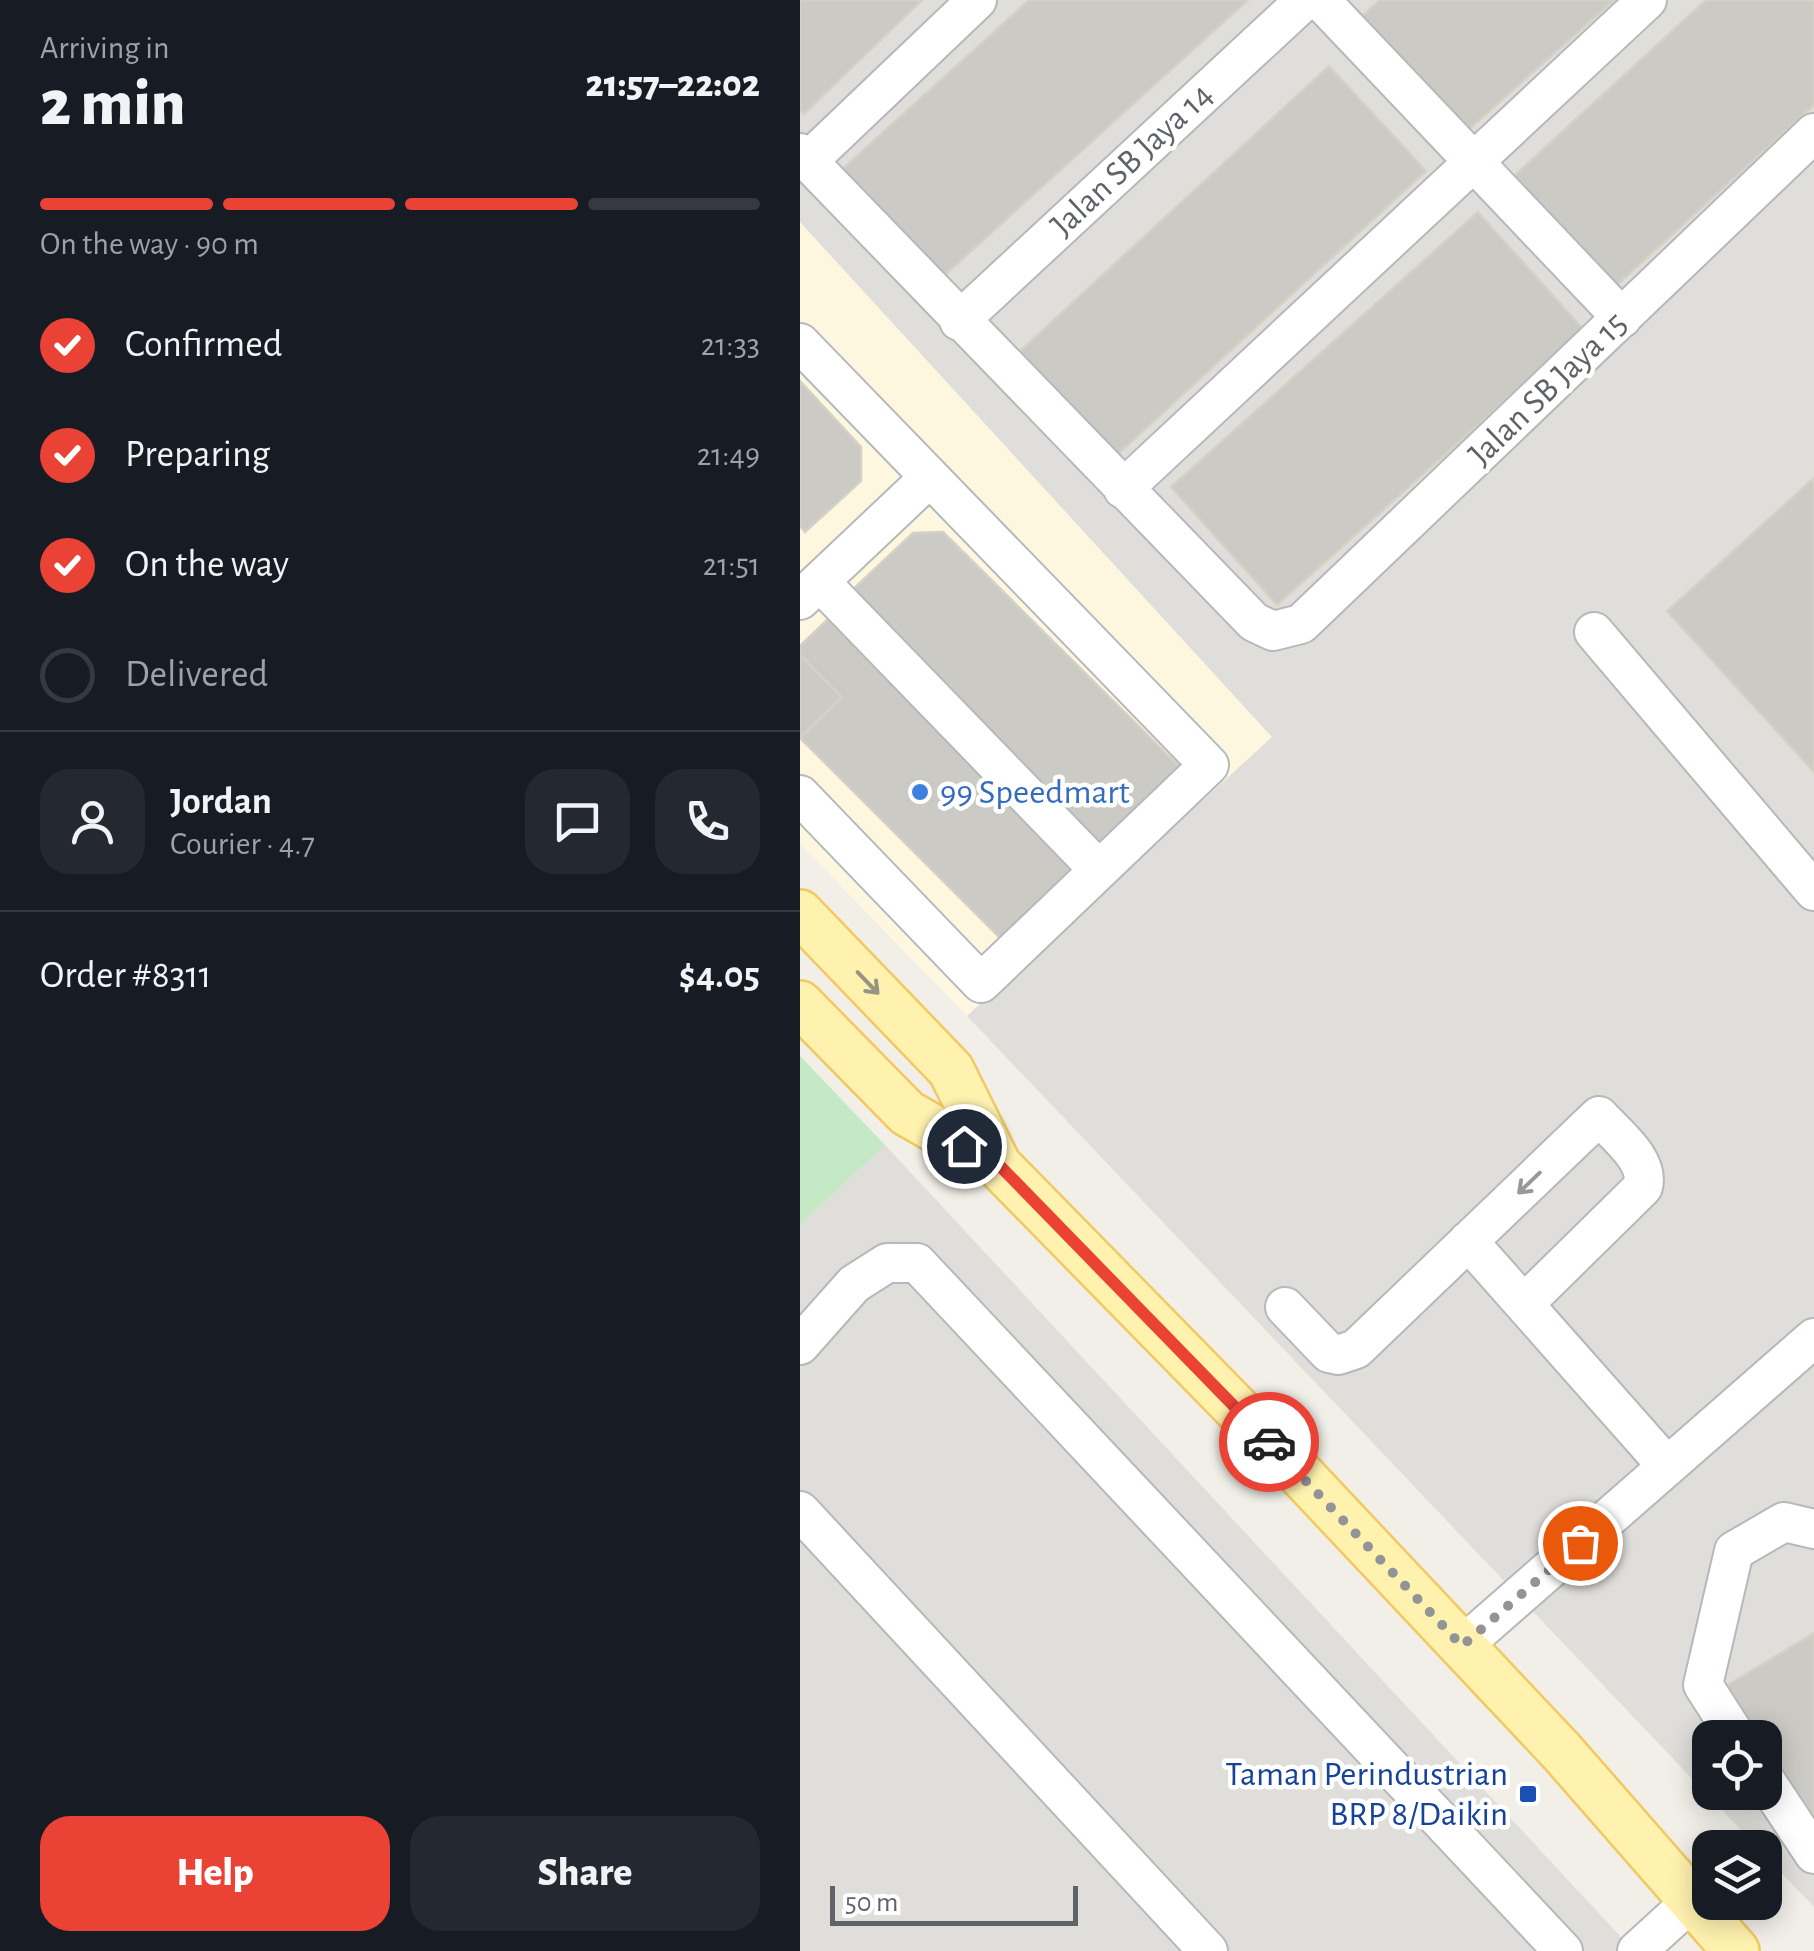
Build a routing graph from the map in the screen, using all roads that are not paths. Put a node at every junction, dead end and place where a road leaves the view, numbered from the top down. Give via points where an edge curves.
1 (977, 0) edge
2 (1305, 0) edge
3 (1320, 0) edge
4 (1647, 0) edge
5 (1814, 133) edge
6 (804, 157) edge
7 (1474, 162) junction
8 (1622, 318) junction
9 (960, 321) junction
10 (800, 343) edge
11 (930, 477) junction
12 (1123, 489) junction
13 (810, 591) edge
14 (1594, 632) dead end
15 (800, 795) edge
16 (1099, 870) junction
17 (1814, 891) edge
18 (800, 912) edge
19 (800, 1004) edge
20 (998, 1164) junction
21 (1468, 1241) junction
22 (1524, 1304) junction
23 (1286, 1307) dead end
24 (1814, 1338) edge
25 (800, 1345) edge
26 (1668, 1466) junction
27 (800, 1511) edge
28 (1814, 1529) edge
29 (1462, 1646) junction
30 (1725, 1720) edge
31 (1782, 1806) edge
32 (1814, 1854) edge
33 (1692, 1897) edge
34 (1692, 1901) edge
35 (1711, 1920) edge
36 (1208, 1951) edge
37 (1563, 1951) edge
38 (1638, 1951) edge
39 (1736, 1951) edge

1 - 6 street
2 - 9 street, Jalan SB Jaya 14
3 - 7 street
4 - 7 street
5 - 8 street, Jalan SB Jaya 15
6 - 9 street
7 - 8 street
7 - 12 street
8 - 12 street, Jalan SB Jaya 15 via 1302,624 1274,631 1254,622
9 - 12 street
10 - 11 street
11 - 13 street
11 - 16 street via 1208,765
13 - 16 street
14 - 17 street
15 - 16 street via 981,983
18 -> 20 main road via 951,1070
19 - 20 main road via 907,1112
20 - 29 main road
21 - 22 street
22 -> 21 street via 1643,1187 1639,1161 1599,1116
21 - 23 street via 1348,1354 1321,1347
22 - 26 street
24 - 26 street
25 - 37 street via 854,1284 888,1263 917,1263
26 - 29 street
27 - 36 street
28 - 30 street via 1784,1522 1734,1551 1703,1686
29 - 33 main road
31 - 32 street
34 - 38 street
35 - 39 main road

